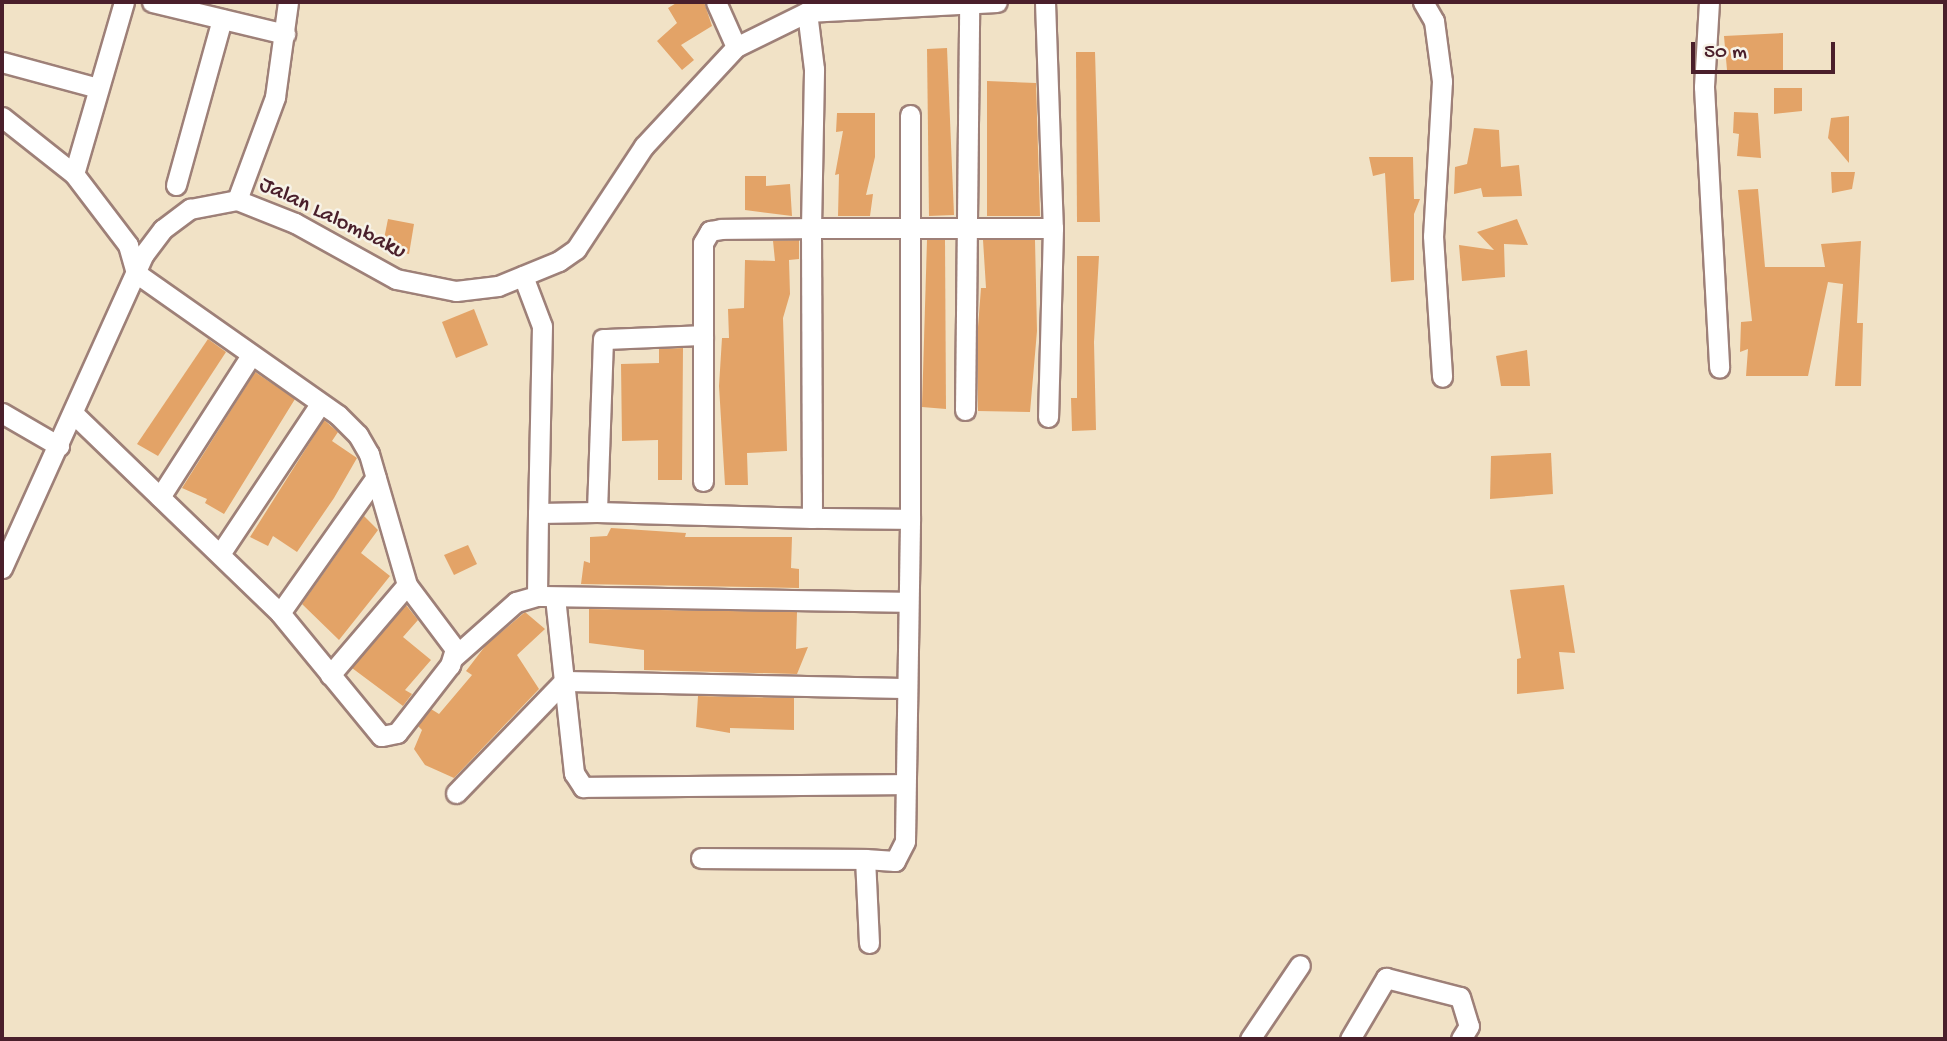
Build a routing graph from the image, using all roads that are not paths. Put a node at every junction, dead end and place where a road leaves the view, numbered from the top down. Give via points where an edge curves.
1 (124, 2) edge
2 (152, 2) edge
3 (288, 2) edge
4 (716, 2) edge
5 (997, 2) edge
6 (1045, 2) edge
7 (1423, 2) edge
8 (1709, 2) edge
9 (969, 3) edge
10 (807, 12) junction
11 (222, 19) junction
12 (285, 34) junction
13 (736, 47) junction
14 (2, 62) edge
15 (98, 88) junction
16 (910, 114) dead end
17 (2, 117) edge
18 (74, 174) junction
19 (176, 185) dead end
20 (237, 200) junction
21 (811, 228) junction
22 (1053, 228) junction
23 (912, 229) junction
24 (966, 230) junction
25 (136, 273) junction
26 (523, 276) junction
27 (703, 335) junction
28 (251, 355) junction
29 (1719, 368) dead end
30 (1442, 377) dead end
31 (320, 404) junction
32 (965, 410) dead end
33 (2, 413) edge
34 (74, 414) junction
35 (1048, 417) dead end
36 (59, 446) junction
37 (376, 477) junction
38 (703, 481) dead end
39 (160, 497) junction
40 (597, 512) junction
41 (538, 513) junction
42 (812, 518) junction
43 (910, 519) junction
44 (220, 554) junction
45 (2, 568) edge
46 (407, 585) junction
47 (546, 596) junction
48 (907, 602) junction
49 (280, 613) junction
50 (454, 657) junction
51 (330, 675) junction
52 (564, 681) junction
53 (905, 688) junction
54 (905, 784) junction
55 (456, 793) dead end
56 (701, 858) dead end
57 (865, 859) junction
58 (869, 943) dead end
59 (1300, 965) dead end
60 (1250, 1039) edge
61 (1350, 1039) edge
62 (1461, 1039) edge

1 - 15 street
2 - 11 street
3 - 12 street
4 - 13 street
5 - 9 street, Jalan Lalombaku
6 - 22 street
7 - 30 street via 1434,21 1442,81 1433,236
8 - 29 street via 1704,87
9 - 10 street, Jalan Lalombaku
9 - 24 street
10 - 13 street, Jalan Lalombaku
10 - 21 street via 814,69
11 - 12 street
11 - 19 street
12 - 20 street via 275,97
13 - 26 street, Jalan Lalombaku via 644,146 576,249
14 - 15 street
15 - 18 street
16 - 23 street
17 - 18 street
18 - 25 street via 128,245
20 - 25 street, Jalan Lalombaku via 215,202 177,217 153,240
20 - 26 street, Jalan Lalombaku via 295,223 396,279 422,287 478,289
21 - 23 street
21 - 27 street via 721,229 707,234 702,252
21 - 42 street
22 - 24 street
22 - 35 street
23 - 24 street
23 - 43 street
24 - 32 street
25 - 28 street
25 - 34 street, Jalan Lalombaku
26 - 41 street via 542,326
27 - 38 street
27 - 40 street via 603,339
28 - 31 street
28 - 39 street
31 - 37 street via 358,435
31 - 44 street
33 - 36 street
34 - 36 street, Jalan Lalombaku
34 - 39 street
36 - 45 street, Jalan Lalombaku
37 - 46 street
37 - 49 street
39 - 44 street
40 - 41 street
40 - 42 street
41 - 47 street
42 - 43 street
43 - 48 street
44 - 49 street
46 - 50 street via 446,634
46 - 51 street
47 - 48 street
47 - 50 street via 516,601
47 - 52 street
48 - 53 street
49 - 51 street
50 - 51 street via 390,737 381,736
52 - 53 street
52 - 54 street via 574,772 583,787
52 - 55 street
53 - 54 street
54 - 57 street via 901,855 895,861
56 - 57 street
57 - 58 street
59 - 60 street
61 - 62 street via 1385,978 1460,997 1469,1026

